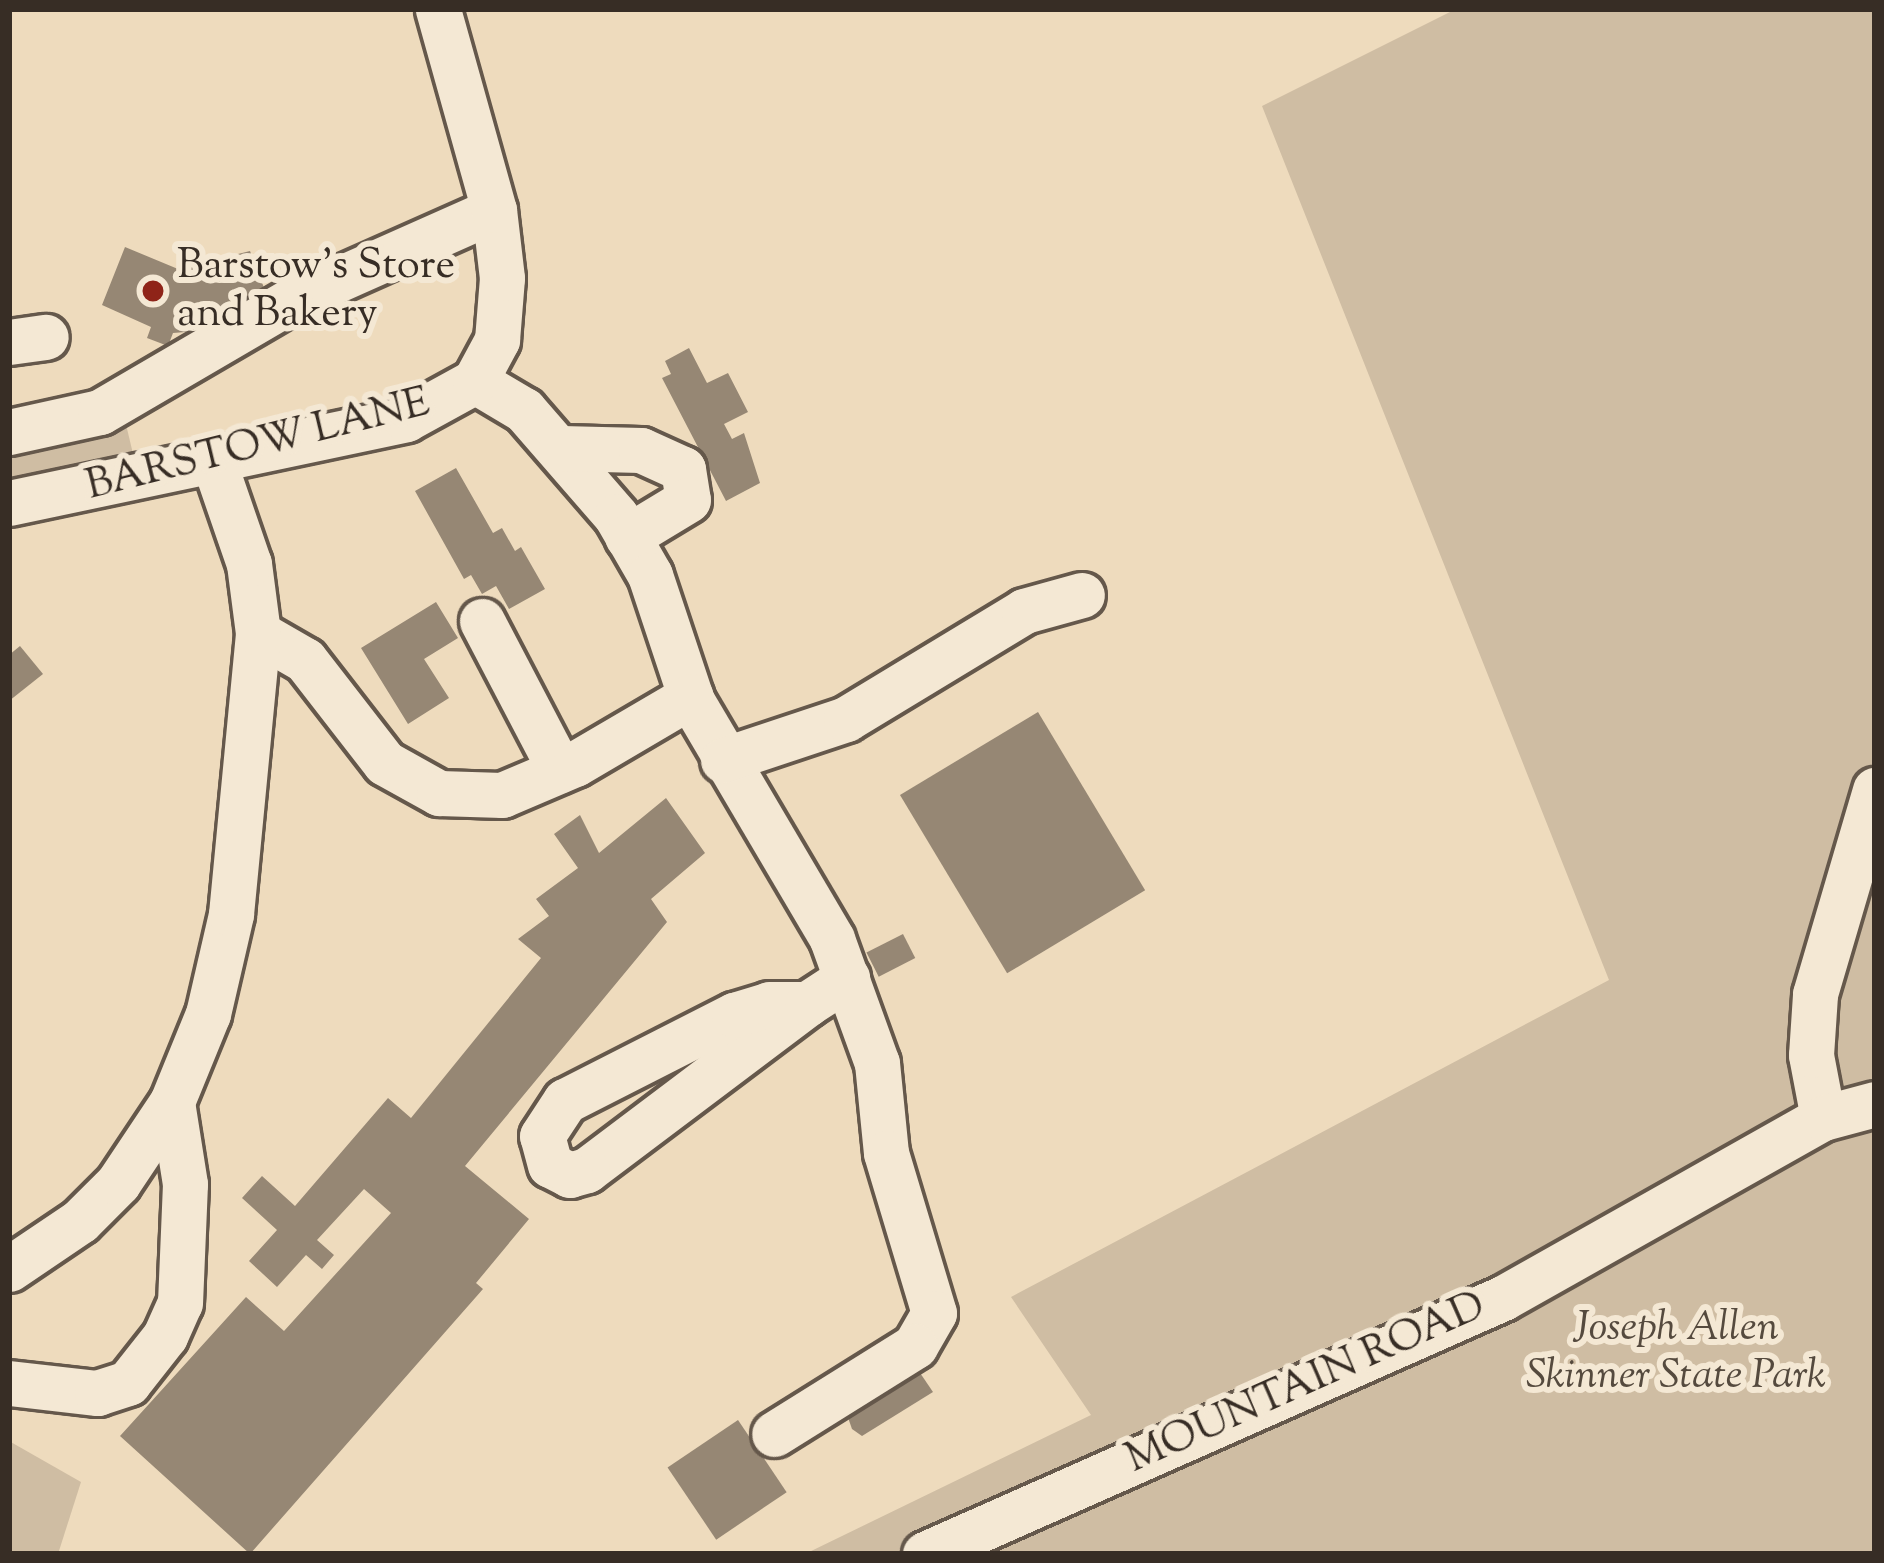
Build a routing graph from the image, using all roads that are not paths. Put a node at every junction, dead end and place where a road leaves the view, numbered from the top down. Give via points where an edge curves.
1 (438, 9) edge
2 (494, 210) junction
3 (475, 381) junction
4 (9, 431) edge
5 (562, 448) junction
6 (214, 465) junction
7 (9, 503) edge
8 (627, 537) junction
9 (1082, 596) dead end
10 (482, 621) dead end
11 (258, 633) junction
12 (691, 696) junction
13 (723, 760) junction
14 (560, 770) junction
15 (1875, 790) edge
16 (847, 978) junction
17 (806, 1004) junction
18 (172, 1102) junction
19 (1875, 1104) edge
20 (1823, 1118) junction
21 (9, 1269) edge
22 (9, 1383) edge
23 (774, 1434) dead end
24 (926, 1554) edge

1 - 2 street, BARSTOW LANE
2 - 3 street, BARSTOW LANE via 503,309
2 - 4 street via 292,300 100,412
3 - 5 street via 524,410
3 - 6 street, BARSTOW LANE via 406,419
5 - 8 street
5 - 8 street via 621,447 683,469 688,500
6 - 7 street, BARSTOW LANE
6 - 11 street via 249,564
8 - 12 street via 650,575
9 - 13 street via 1024,611 846,719
10 - 14 street
11 - 14 street via 305,660 404,779 439,793 502,795
11 - 18 street via 231,914 208,1014
12 - 13 street
12 - 14 street
13 - 16 street via 832,939
15 - 20 street via 1815,994 1811,1055
16 - 17 street
16 - 23 street via 877,1063 886,1153 934,1313 915,1346
17 - 17 street via 734,1015 565,1101 542,1136 550,1166 570,1175 587,1170
18 - 21 street via 118,1183 80,1221
18 - 22 street via 185,1184 180,1303 165,1336 128,1383 98,1393
19 - 20 street, MOUNTAIN ROAD
20 - 24 street, MOUNTAIN ROAD via 1503,1298

